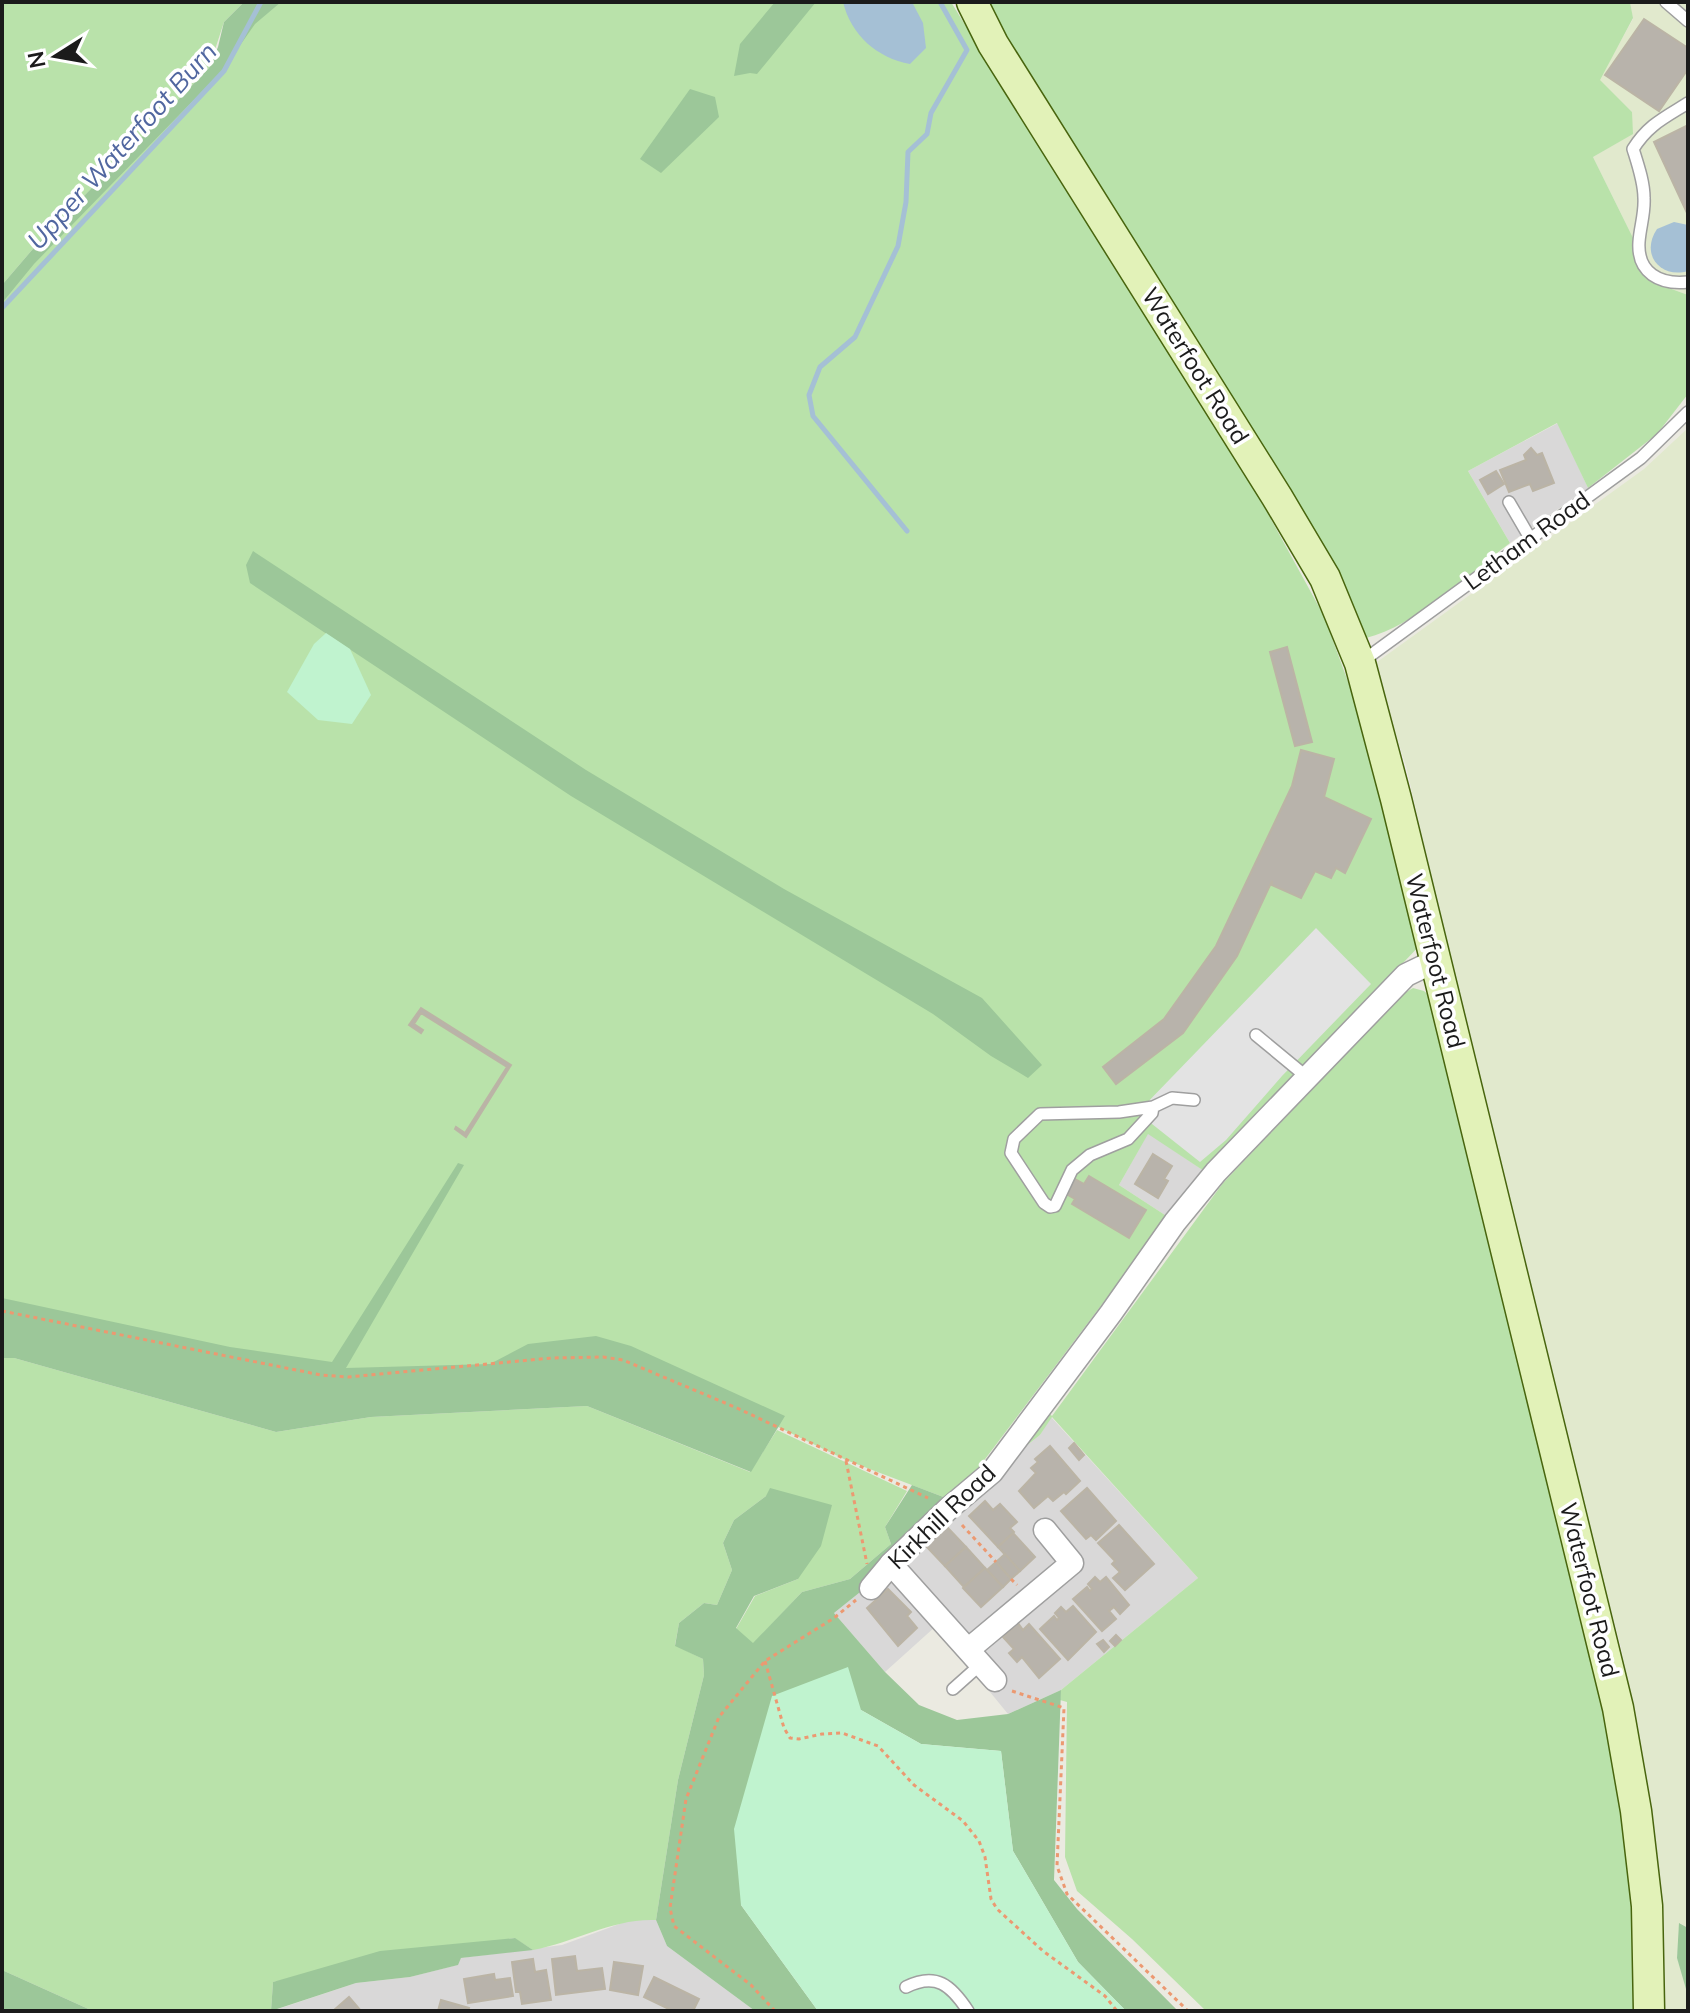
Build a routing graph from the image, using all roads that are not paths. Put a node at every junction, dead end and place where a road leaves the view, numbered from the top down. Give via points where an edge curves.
1 (972, 2) edge
2 (1666, 2) edge
3 (1688, 21) edge
4 (1688, 103) edge
5 (1688, 282) edge
6 (1688, 412) edge
7 (1509, 502) dead end
8 (1530, 538) junction
9 (1360, 663) junction
10 (1435, 961) junction
11 (1256, 1035) dead end
12 (1308, 1078) junction
13 (1194, 1100) dead end
14 (1153, 1107) junction
15 (1045, 1530) dead end
16 (891, 1564) junction
17 (871, 1588) road end
18 (982, 1665) junction
19 (953, 1689) dead end
20 (906, 1987) dead end
21 (968, 2011) edge
22 (1649, 2011) edge

1 - 9 street, Waterfoot Road via 993,44 1301,537 1325,578
2 - 3 lane
4 - 5 lane via 1652,125 1633,149 1645,196 1638,244 1645,267 1656,279
6 - 8 lane, Letham Road via 1641,458
7 - 8 lane
8 - 9 lane, Letham Road
9 - 10 street, Waterfoot Road
10 - 12 street, Kirkhill Road via 1406,975
10 - 22 street, Waterfoot Road via 1618,1708 1647,1906
11 - 12 lane
12 - 16 street, Kirkhill Road via 1175,1222 992,1472
13 - 14 lane via 1172,1098
14 - 14 lane via 1040,1114 1014,1139 1011,1153 1044,1203 1055,1206 1072,1170 1090,1155 1128,1139
15 - 18 street via 1072,1563
16 - 17 street, Kirkhill Road
16 - 18 street
18 - 19 lane
20 - 21 lane via 935,1980 950,1987

